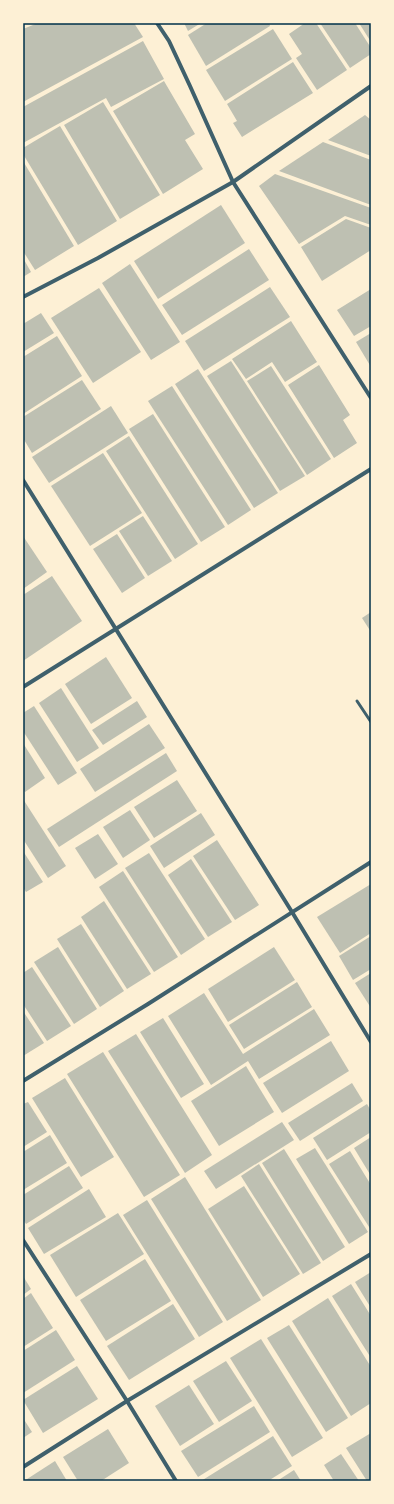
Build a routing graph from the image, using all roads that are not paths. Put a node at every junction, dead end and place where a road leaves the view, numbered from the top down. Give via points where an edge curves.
1 (157, 23) edge
2 (371, 86) edge
3 (233, 182) junction
4 (23, 296) edge
5 (371, 398) edge
6 (371, 470) edge
7 (23, 480) edge
8 (116, 628) junction
9 (23, 687) edge
10 (357, 702) dead end
11 (371, 722) edge
12 (371, 862) edge
13 (292, 912) junction
14 (371, 1042) edge
15 (23, 1081) edge
16 (23, 1240) edge
17 (371, 1254) edge
18 (127, 1401) junction
19 (23, 1467) edge
20 (176, 1481) edge

1 - 3 street via 169,41
2 - 3 street
3 - 4 street via 98,258
3 - 5 street
6 - 8 street
7 - 8 street
8 - 9 street
8 - 13 street
10 - 11 lane
12 - 13 street
13 - 14 street
13 - 15 street
16 - 18 street
17 - 18 street
18 - 19 street
18 - 20 street

